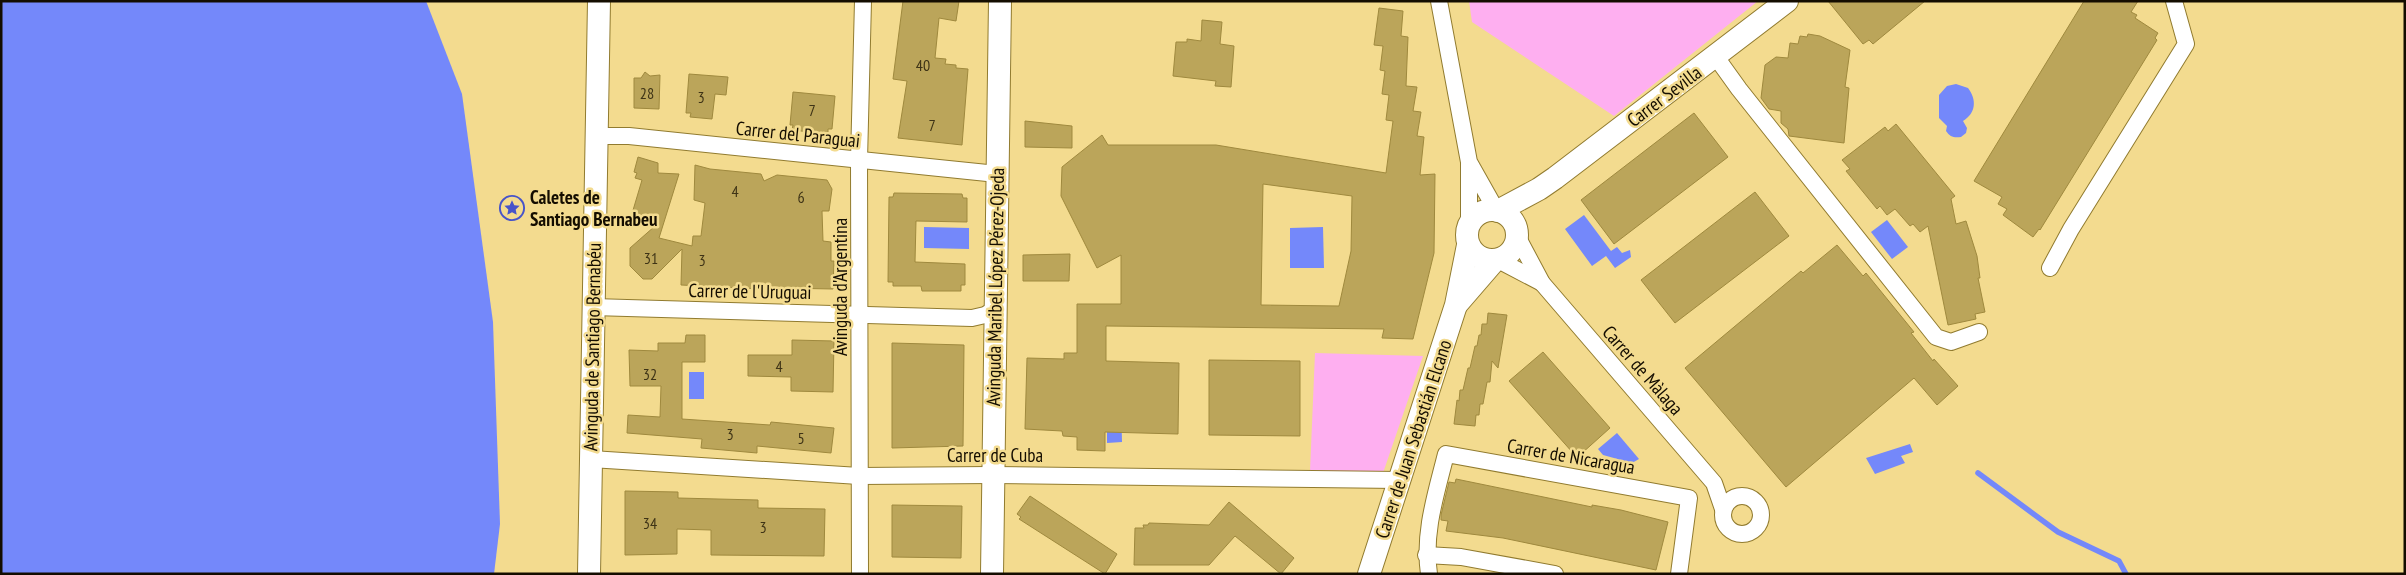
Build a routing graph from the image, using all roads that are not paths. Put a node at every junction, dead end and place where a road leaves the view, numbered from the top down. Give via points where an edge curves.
1 (599, 1) edge
2 (863, 1) edge
3 (1000, 1) edge
4 (1439, 1) edge
5 (1787, 1) edge
6 (2174, 1) edge
7 (1716, 56) junction
8 (596, 136) junction
9 (859, 160) junction
10 (1469, 162) junction
11 (997, 174) junction
12 (1539, 189) junction
13 (1497, 211) junction
14 (1516, 232) junction
15 (1469, 234) junction
16 (1496, 260) junction
17 (2050, 268) dead end
18 (1542, 283) junction
19 (1456, 305) junction
20 (593, 307) junction
21 (995, 309) junction
22 (860, 314) junction
23 (1979, 332) dead end
24 (591, 459) junction
25 (992, 475) junction
26 (859, 476) junction
27 (1399, 480) junction
28 (1714, 483) junction
29 (1745, 495) junction
30 (1724, 509) junction
31 (1426, 555) junction
32 (589, 574) edge
33 (860, 574) edge
34 (992, 574) edge
35 (1369, 574) edge
36 (1429, 574) edge
37 (1555, 574) edge
38 (1679, 574) edge

1 - 8 street, Avinguda de Santiago Bernabéu
2 - 9 street, Avinguda d'Argentina
3 - 11 street, Avinguda Maribel López Pérez-Ojeda
4 - 10 street, Carrer de Juan Sebastián Elcano
5 - 7 street, Carrer Sevilla
6 - 17 street via 2186,44
7 - 12 street, Carrer Sevilla
7 - 23 street via 1936,337 1951,342
8 - 9 street, Carrer del Paraguai via 628,136
8 - 20 street, Avinguda de Santiago Bernabéu
9 - 11 street, Carrer del Paraguai
9 - 22 street, Avinguda d'Argentina
10 - 13 street, Carrer de Juan Sebastián Elcano
10 - 15 street, Carrer de Juan Sebastián Elcano
11 - 21 street, Avinguda Maribel López Pérez-Ojeda
12 - 13 street, Carrer Sevilla
12 - 14 street, Carrer Sevilla
13 - 14 street via 1509,217
13 - 15 street via 1480,213
14 - 16 street via 1511,251
14 - 18 street, Carrer de Màlaga
15 - 16 street via 1479,257
15 - 19 street, Carrer de Juan Sebastián Elcano
16 - 18 street, Carrer de Màlaga
16 - 19 street, Carrer de Juan Sebastián Elcano
18 - 28 street, Carrer de Màlaga
19 - 27 street, Carrer de Juan Sebastián Elcano
20 - 22 street, Carrer de l'Uruguai
20 - 24 street, Avinguda de Santiago Bernabéu
21 - 22 street, Carrer de l'Uruguai via 972,318
21 - 25 street, Avinguda Maribel López Pérez-Ojeda
22 - 26 street, Avinguda d'Argentina
24 - 26 street, Carrer de Cuba
24 - 32 street, Avinguda de Santiago Bernabéu
25 - 26 street, Carrer de Cuba
25 - 27 street, Carrer de Cuba
25 - 34 street, Avinguda Maribel López Pérez-Ojeda
26 - 33 street, Avinguda d'Argentina
27 - 35 street, Carrer de Juan Sebastián Elcano
28 - 29 street, Carrer de Màlaga
28 - 30 street, Carrer de Màlaga
29 - 30 street via 1728,501
29 - 30 street via 1758,503 1761,511 1757,528 1750,533 1733,532 1727,527
31 - 36 street
31 - 37 street via 1461,557
31 - 38 street, Carrer de Nicaragua via 1430,518 1446,454 1689,498

